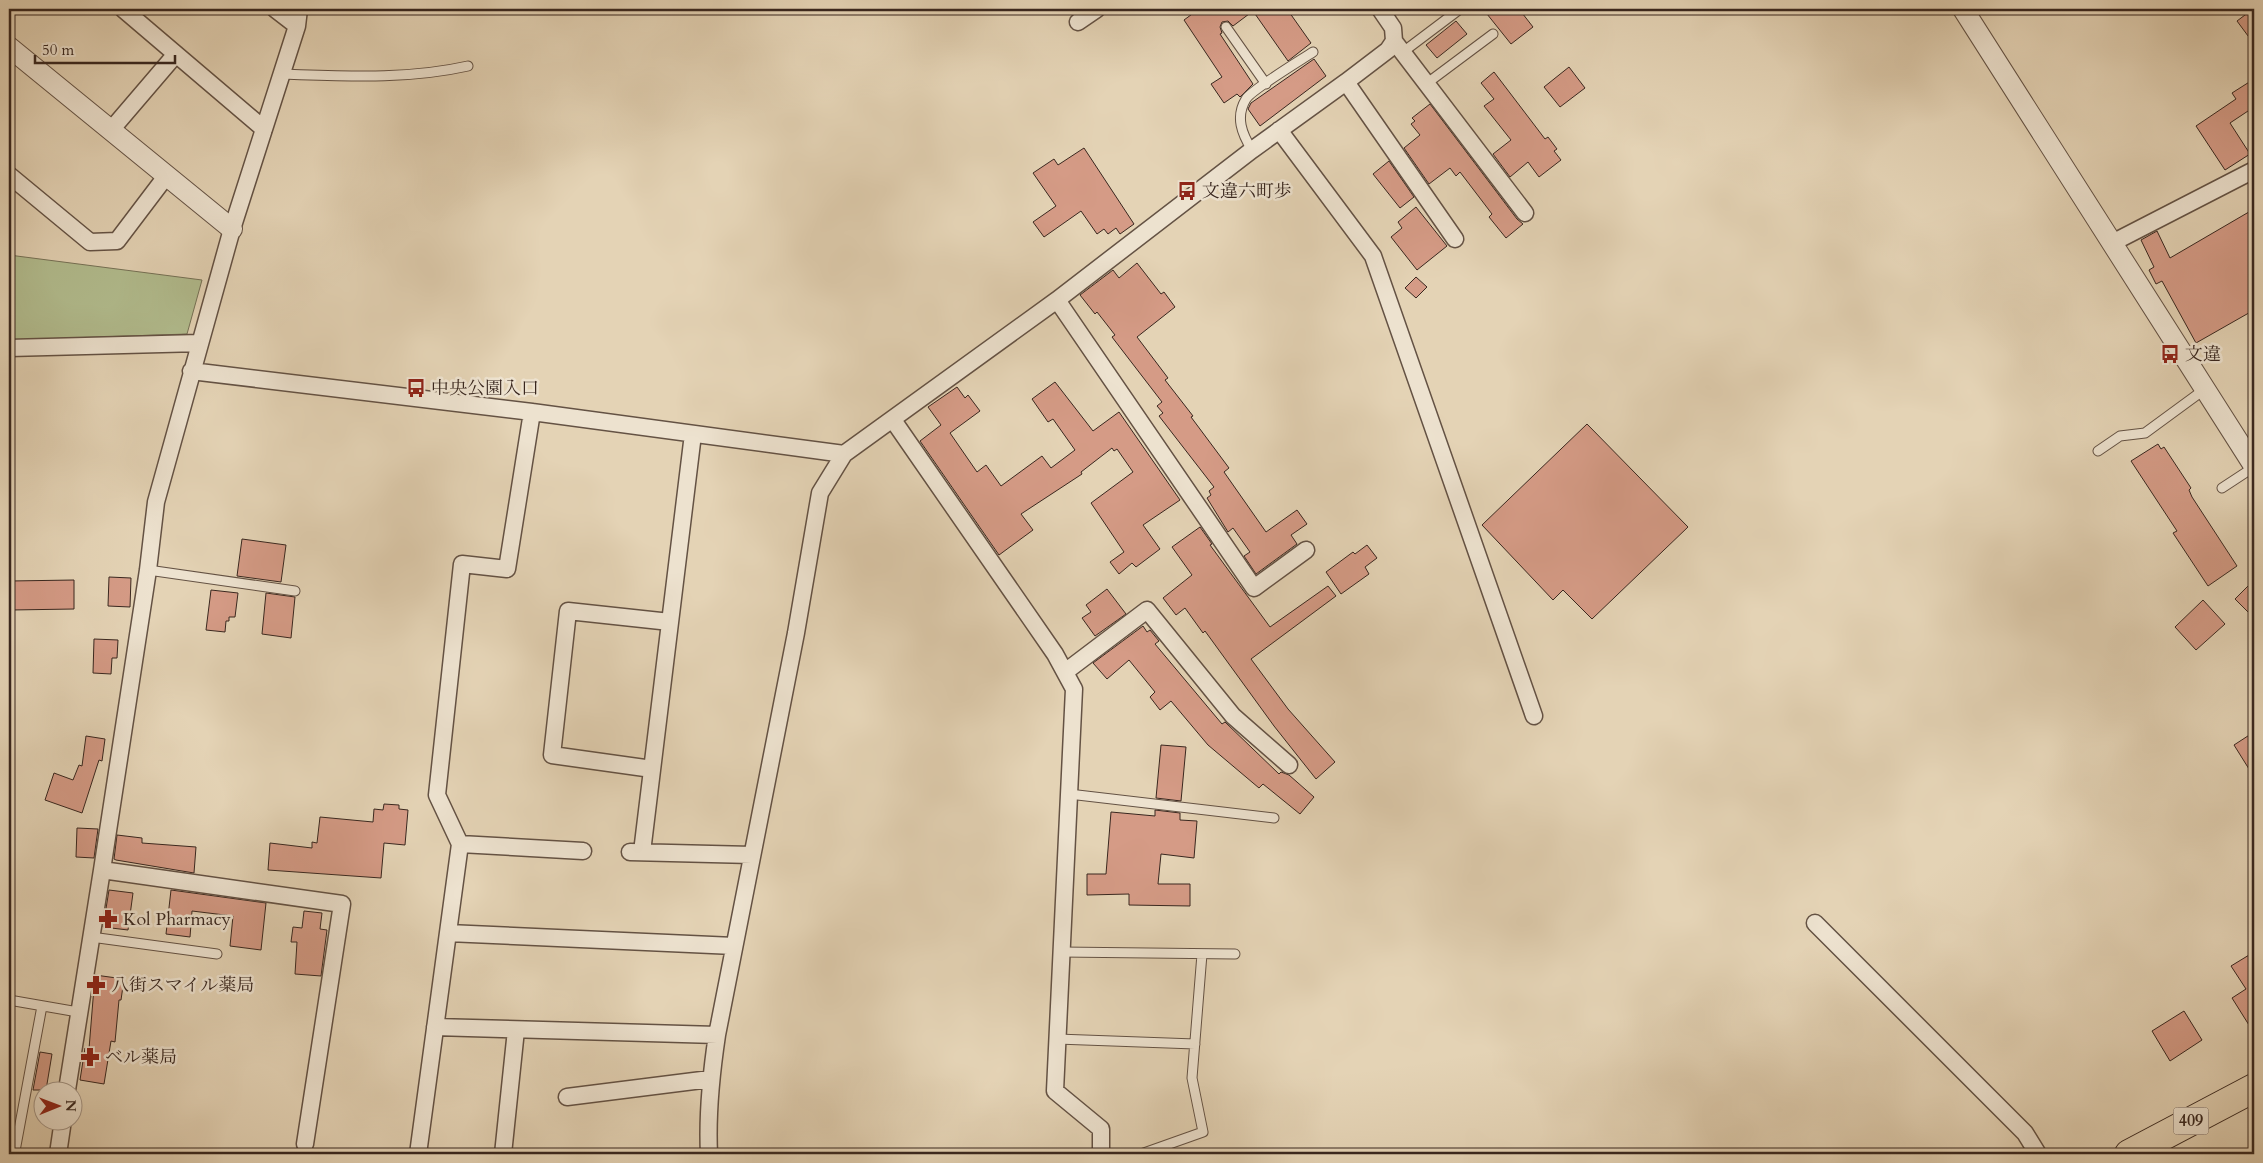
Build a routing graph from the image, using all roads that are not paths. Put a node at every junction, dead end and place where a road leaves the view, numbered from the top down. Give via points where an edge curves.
1 (123, 9) edge
2 (275, 9) edge
3 (299, 9) edge
4 (1097, 9) edge
5 (1380, 9) edge
6 (1460, 9) edge
7 (1963, 9) edge
8 (1078, 22) dead end
9 (297, 26) junction
10 (1226, 27) dead end
11 (1493, 34) dead end
12 (1398, 46) junction
13 (9, 47) edge
14 (1313, 52) dead end
15 (176, 54) junction
16 (468, 66) dead end
17 (281, 74) junction
18 (1346, 82) junction
19 (1266, 84) junction
20 (1426, 84) junction
21 (264, 129) junction
22 (111, 130) junction
23 (1279, 130) junction
24 (1252, 150) junction
25 (2254, 170) edge
26 (9, 175) edge
27 (166, 175) junction
28 (1525, 213) dead end
29 (232, 229) junction
30 (1455, 239) dead end
31 (2112, 243) junction
32 (1058, 300) junction
33 (200, 343) junction
34 (9, 348) edge
35 (191, 371) junction
36 (2205, 388) junction
37 (532, 412) junction
38 (893, 420) junction
39 (693, 434) junction
40 (2098, 451) dead end
41 (844, 454) junction
42 (2254, 467) edge
43 (2222, 488) dead end
44 (1306, 550) dead end
45 (148, 570) junction
46 (295, 591) dead end
47 (670, 622) junction
48 (1065, 672) junction
49 (1534, 716) dead end
50 (1289, 766) dead end
51 (652, 769) junction
52 (1069, 794) junction
53 (1274, 818) dead end
54 (460, 844) junction
55 (583, 851) dead end
56 (752, 856) junction
57 (102, 870) junction
58 (1815, 923) dead end
59 (448, 933) junction
60 (91, 936) junction
61 (734, 946) junction
62 (1061, 952) junction
63 (217, 954) dead end
64 (1202, 954) junction
65 (1235, 954) dead end
66 (9, 1000) edge
67 (42, 1006) junction
68 (78, 1012) junction
69 (435, 1027) junction
70 (516, 1030) junction
71 (717, 1035) junction
72 (1057, 1039) junction
73 (1195, 1044) junction
74 (710, 1079) junction
75 (68, 1080) edge
76 (2254, 1088) edge
77 (567, 1097) dead end
78 (62, 1130) edge
79 (305, 1144) dead end
80 (16, 1154) edge
81 (58, 1154) edge
82 (418, 1154) edge
83 (503, 1154) edge
84 (709, 1154) edge
85 (1101, 1154) edge
86 (1141, 1154) edge
87 (2038, 1154) edge
88 (2128, 1154) edge

1 - 15 street
2 - 9 street
3 - 9 street
4 - 8 street
5 - 12 street via 1393,28
6 - 12 lane
7 - 31 street
9 - 17 street
10 - 19 lane
11 - 20 lane
12 - 18 street
12 - 20 street
13 - 22 street
14 - 19 lane
15 - 21 street
15 - 22 street
16 - 17 lane via 438,73 373,77
17 - 21 street
18 - 23 street
18 - 30 street
19 - 24 lane via 1246,97 1241,112 1240,125
20 - 28 street
21 - 29 street
22 - 27 street
23 - 24 street
23 - 49 street via 1372,256
24 - 32 street
25 - 31 street
26 - 27 street via 90,242 117,240
27 - 29 street
29 - 33 street
31 - 36 street
32 - 38 street
32 - 44 street via 1254,588
33 - 34 street
33 - 35 street
35 - 37 street
35 - 45 street via 156,502
36 - 40 lane via 2145,433 2120,436
36 - 42 street
37 - 39 street
37 - 54 street via 507,569 462,564 437,795
38 - 41 street
38 - 48 street
39 - 41 street
39 - 47 street
41 - 56 street via 820,493
42 - 43 lane
45 - 46 lane
45 - 57 street
47 - 51 street
47 - 51 street via 568,611 552,755
48 - 50 street via 1146,610 1233,716
48 - 52 street via 1074,689
51 - 56 street via 636,852
52 - 53 lane
52 - 62 street
54 - 55 street
54 - 59 street
56 - 61 street
57 - 60 street
57 - 79 street via 342,904
58 - 87 street via 2024,1133
59 - 61 street
59 - 69 street
60 - 63 lane
60 - 68 street
61 - 71 street
62 - 64 lane
62 - 72 street
64 - 65 lane
64 - 73 lane
66 - 67 lane
67 - 68 lane
67 - 80 lane
68 - 75 street
69 - 70 street
69 - 82 street
70 - 71 street
70 - 83 street
71 - 74 street
72 - 73 lane
72 - 85 street via 1055,1091 1101,1129
73 - 86 lane via 1192,1078 1203,1132
74 - 77 street
74 - 84 street
76 - 88 highway, 409
78 - 81 street

